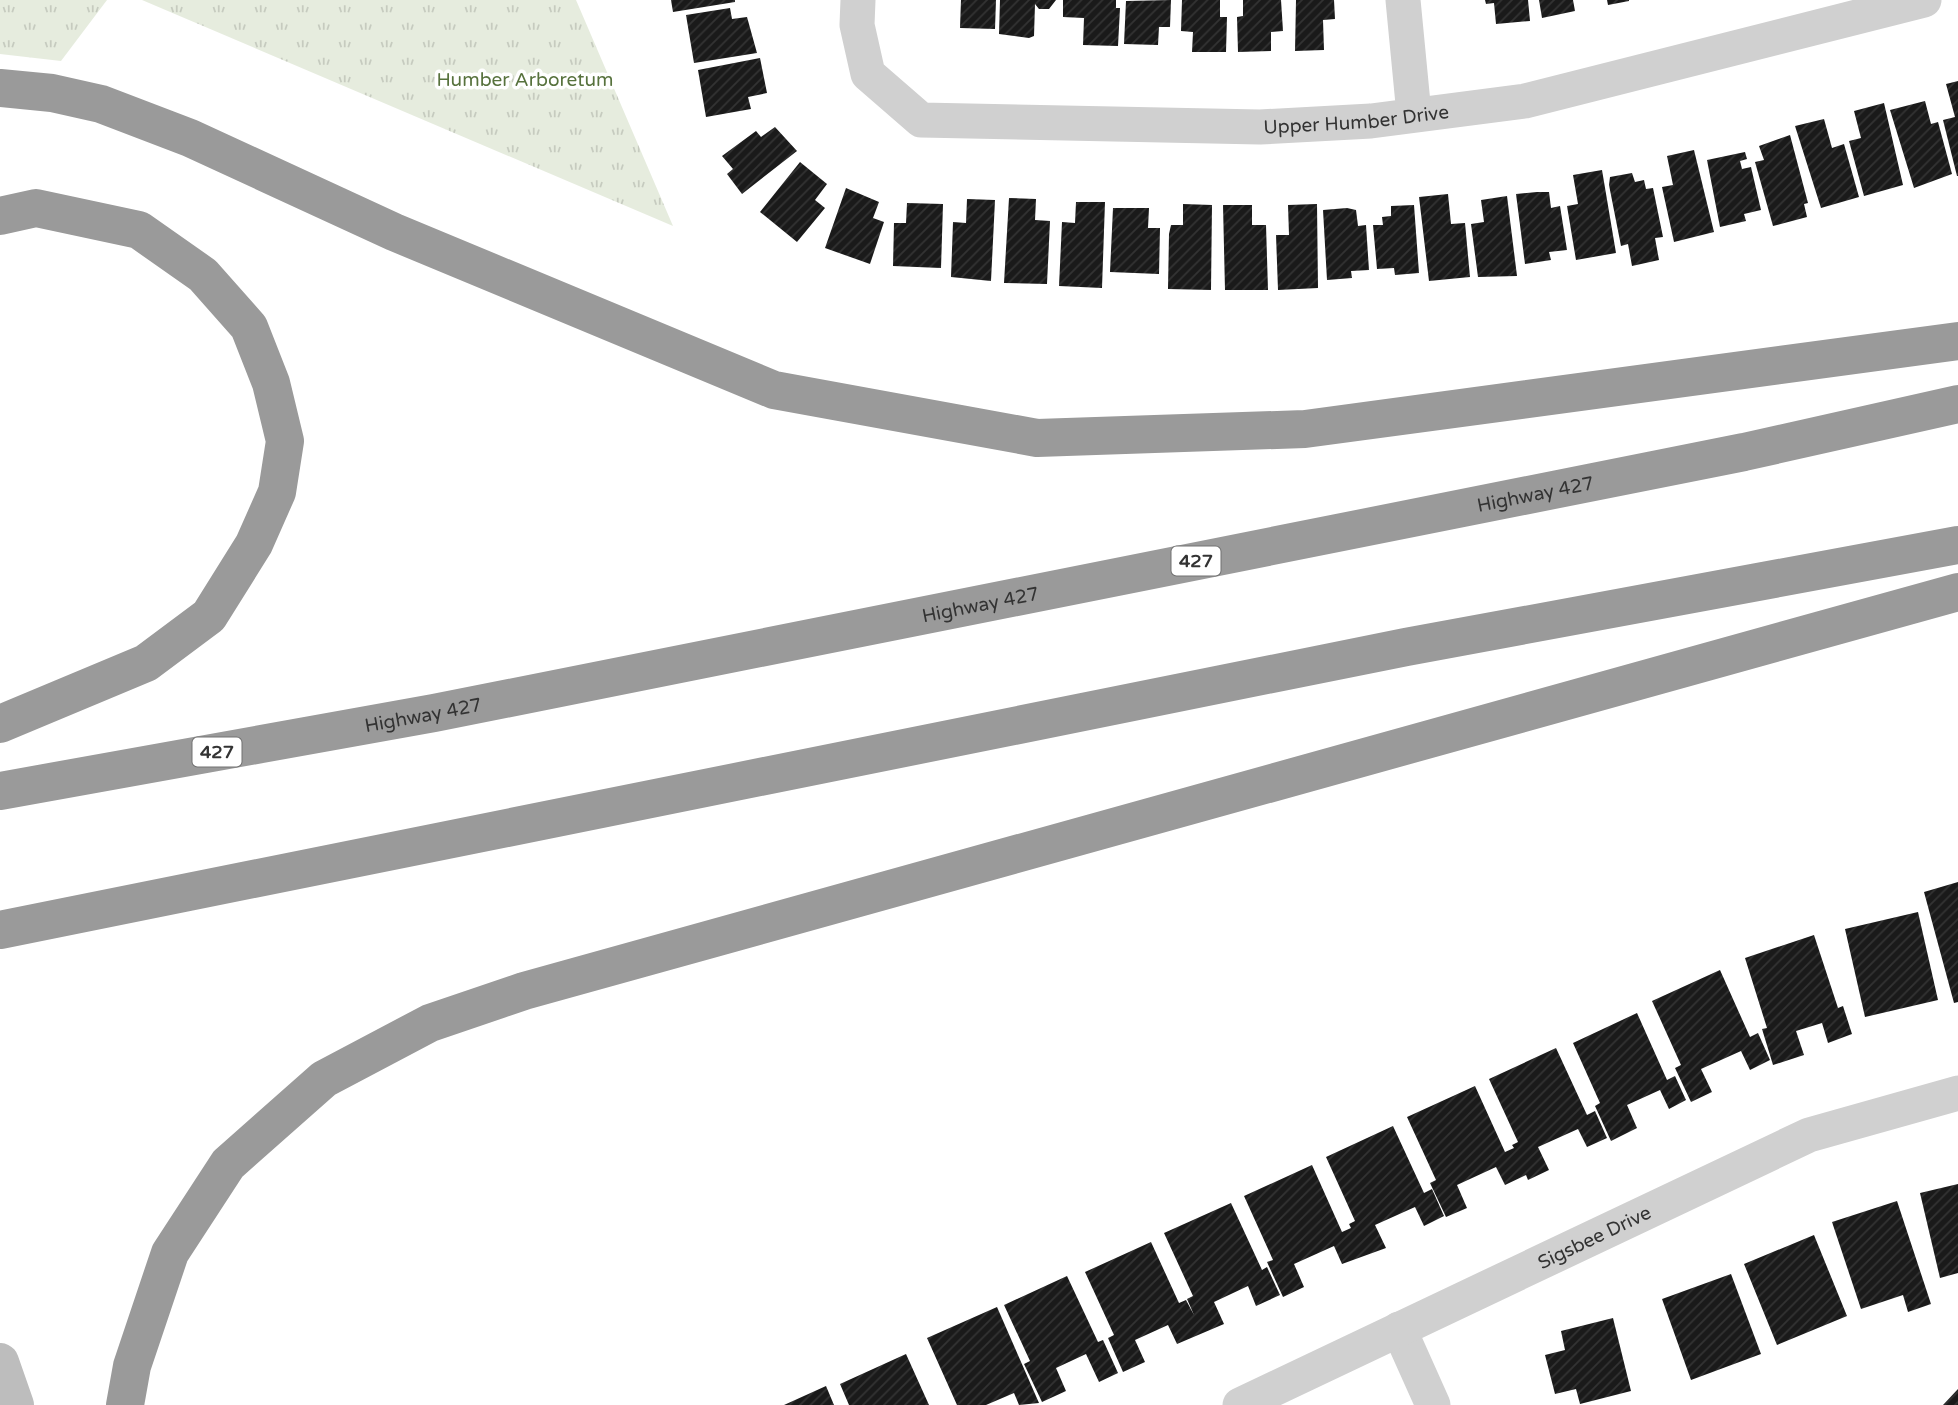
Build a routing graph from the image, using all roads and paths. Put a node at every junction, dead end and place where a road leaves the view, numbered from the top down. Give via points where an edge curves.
1 (858, 0) edge
2 (1403, 0) edge
3 (1924, 0) edge
4 (0, 88) edge
5 (1414, 114) junction
6 (0, 216) edge
7 (1958, 341) edge
8 (1958, 404) edge
9 (1958, 545) edge
10 (1958, 592) edge
11 (0, 724) edge
12 (0, 791) edge
13 (0, 930) edge
14 (1958, 1093) edge
15 (1399, 1329) junction
16 (0, 1362) edge
17 (15, 1405) edge
18 (125, 1405) edge
19 (1240, 1405) edge
20 (1433, 1405) edge

1 - 5 street, Upper Humber Drive via 857,25 868,74 921,120 1259,127
2 - 5 street
3 - 5 street, Upper Humber Drive via 1525,101
4 - 7 highway via 101,104 190,138 394,232 774,390 1037,438 1305,429
6 - 11 highway via 36,208 139,230 203,275 249,327 271,383 285,441 276,492 259,533 209,616 146,663
8 - 12 highway, Highway 427 / 427 via 1744,452 447,710
9 - 13 highway via 1406,647
10 - 18 highway via 537,987 430,1023 324,1079 228,1164 170,1253 132,1366
14 - 15 street, Sigsbee Drive via 1809,1135
15 - 19 street, Sigsbee Drive
15 - 20 street
16 - 17 main road

